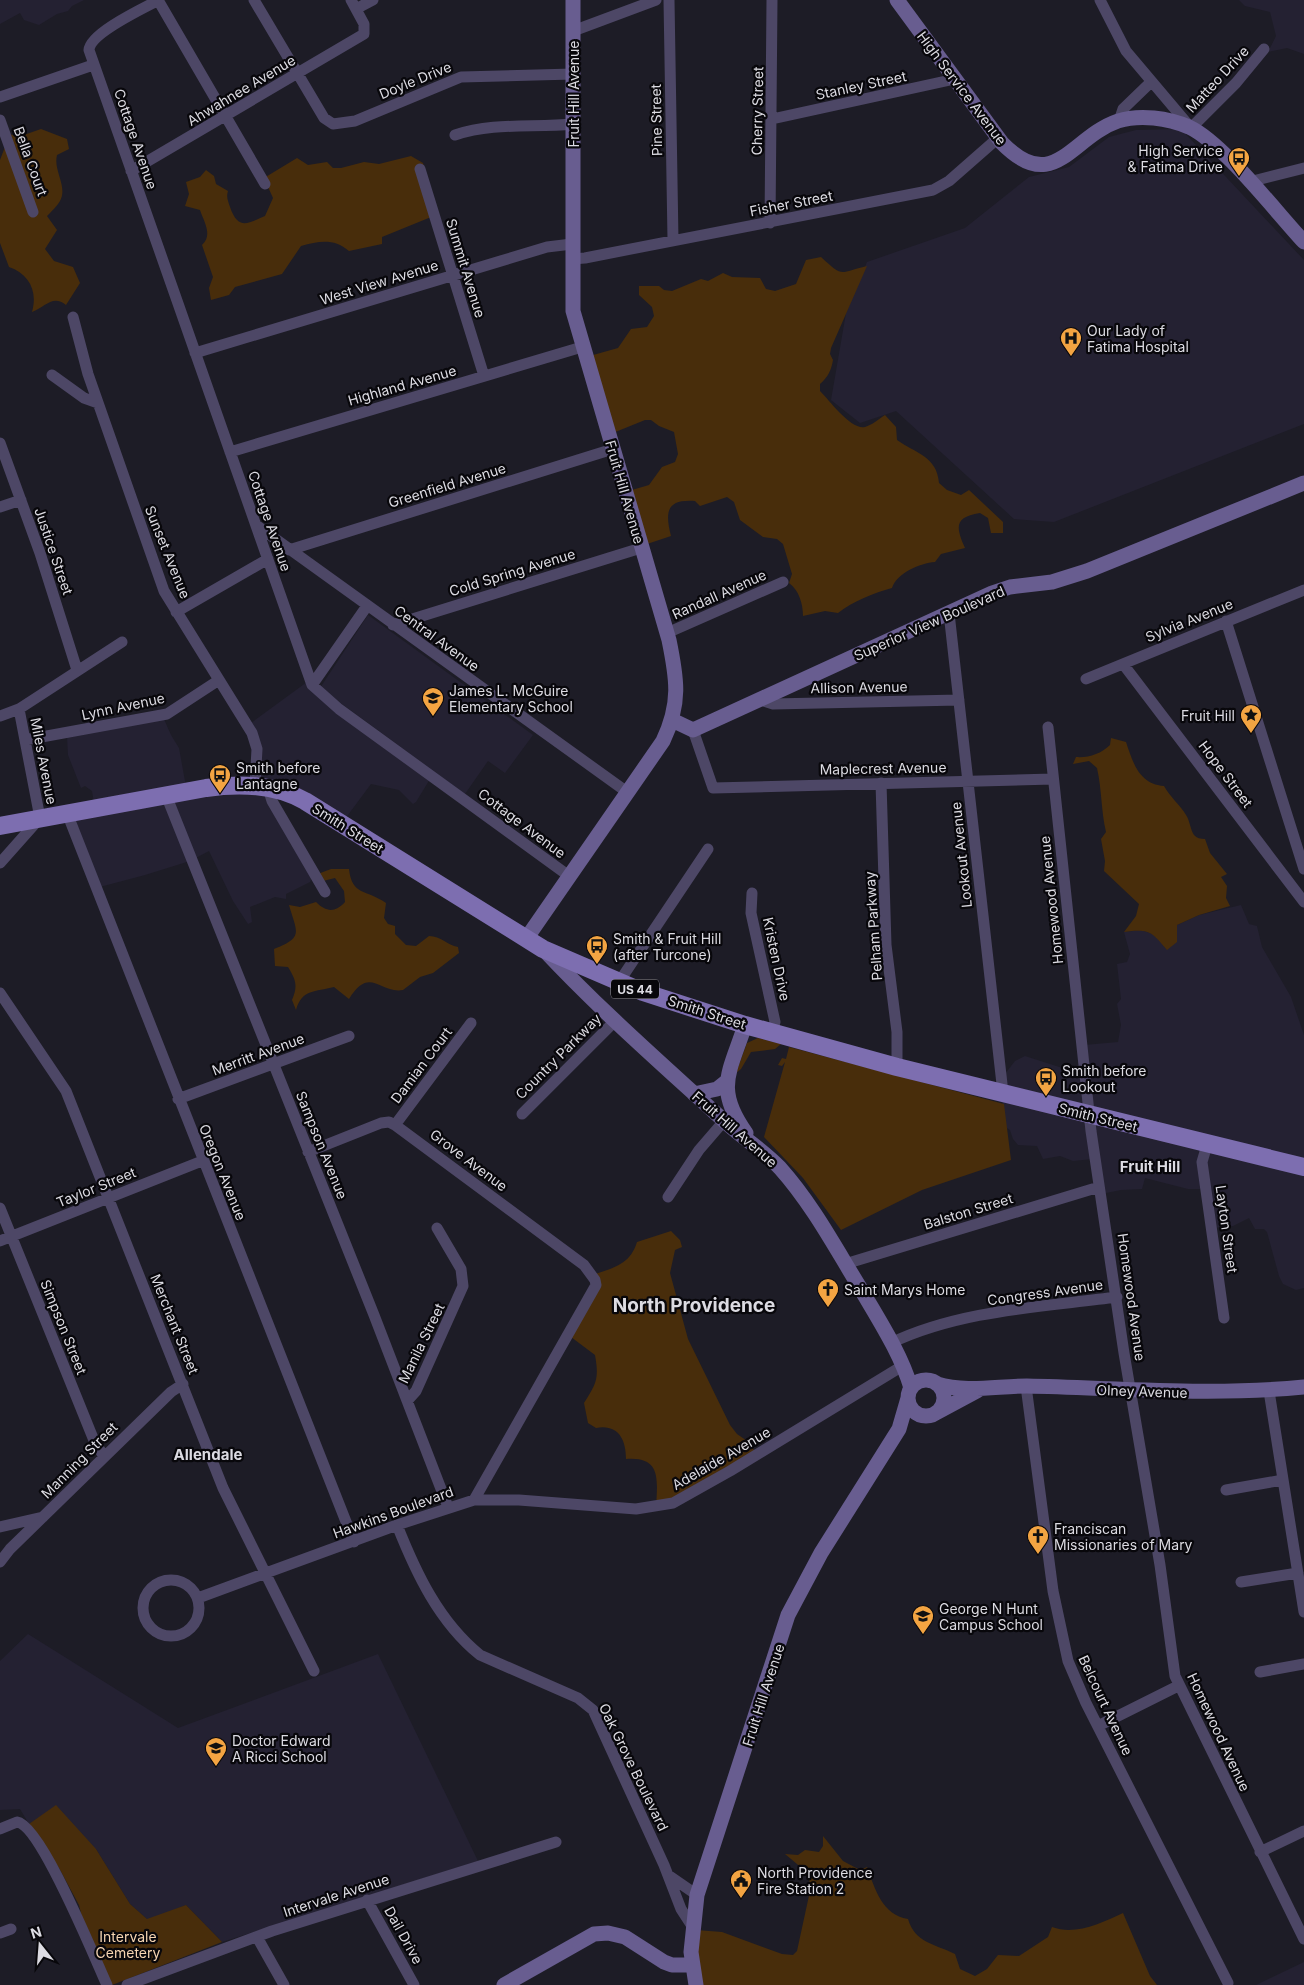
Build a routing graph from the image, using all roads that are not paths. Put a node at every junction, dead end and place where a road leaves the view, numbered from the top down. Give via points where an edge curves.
1 (159, 0) edge
2 (254, 0) edge
3 (373, 0) edge
4 (573, 0) edge
5 (656, 0) edge
6 (669, 0) edge
7 (772, 0) edge
8 (897, 0) edge
9 (1100, 0) edge
10 (354, 5) edge
11 (573, 31) junction
12 (1264, 49) dead end
13 (94, 65) junction
14 (297, 74) junction
15 (573, 74) junction
16 (955, 79) junction
17 (1151, 82) junction
18 (0, 97) edge
19 (227, 116) junction
20 (772, 118) junction
21 (0, 120) edge
22 (1119, 121) junction
23 (573, 124) junction
24 (1190, 128) junction
25 (455, 135) dead end
26 (998, 138) junction
27 (1304, 168) edge
28 (420, 169) dead end
29 (131, 171) junction
30 (1249, 182) junction
31 (265, 184) dead end
32 (33, 212) dead end
33 (770, 223) junction
34 (673, 240) junction
35 (1304, 242) edge
36 (572, 251) junction
37 (454, 275) junction
38 (74, 317) dead end
39 (582, 347) junction
40 (195, 353) junction
41 (52, 375) dead end
42 (484, 376) junction
43 (98, 402) junction
44 (0, 443) edge
45 (613, 449) junction
46 (230, 452) junction
47 (1304, 483) edge
48 (21, 500) junction
49 (0, 507) edge
50 (256, 525) junction
51 (641, 548) junction
52 (289, 550) junction
53 (268, 559) junction
54 (783, 582) dead end
55 (1304, 590) edge
56 (367, 606) junction
57 (176, 612) junction
58 (949, 613) junction
59 (1226, 622) junction
60 (393, 625) junction
61 (667, 633) junction
62 (122, 642) dead end
63 (1123, 664) junction
64 (77, 670) junction
65 (1086, 679) dead end
66 (219, 680) junction
67 (312, 685) junction
68 (761, 700) junction
69 (959, 700) junction
70 (19, 709) junction
71 (0, 716) edge
72 (672, 720) junction
73 (1048, 727) dead end
74 (694, 730) junction
75 (25, 740) junction
76 (1053, 779) junction
77 (968, 782) junction
78 (881, 784) junction
79 (262, 787) junction
80 (627, 792) junction
81 (166, 795) junction
82 (67, 813) junction
83 (40, 818) junction
84 (0, 826) edge
85 (708, 849) dead end
86 (0, 863) edge
87 (1304, 870) edge
88 (569, 876) junction
89 (325, 892) dead end
90 (752, 892) dead end
91 (1304, 902) edge
92 (526, 939) junction
93 (543, 949) junction
94 (619, 982) junction
95 (2, 1000) edge
96 (616, 1020) junction
97 (471, 1023) dead end
98 (745, 1025) junction
99 (772, 1032) junction
100 (349, 1036) dead end
101 (273, 1064) junction
102 (897, 1067) junction
103 (727, 1081) junction
104 (1003, 1093) junction
105 (694, 1094) junction
106 (178, 1099) junction
107 (522, 1114) dead end
108 (1089, 1115) junction
109 (724, 1121) junction
110 (395, 1125) junction
111 (752, 1142) junction
112 (1207, 1144) junction
113 (308, 1152) junction
114 (202, 1161) junction
115 (1304, 1167) edge
116 (1099, 1187) junction
117 (668, 1197) dead end
118 (109, 1198) junction
119 (0, 1208) edge
120 (437, 1228) dead end
121 (11, 1237) junction
122 (0, 1241) edge
123 (845, 1264) junction
124 (596, 1280) joint
125 (1117, 1297) junction
126 (1224, 1318) dead end
127 (891, 1343) junction
128 (904, 1365) junction
129 (182, 1384) junction
130 (1026, 1386) junction
131 (1304, 1387) edge
132 (920, 1388) junction
133 (980, 1389) junction
134 (1131, 1391) junction
135 (1269, 1391) junction
136 (407, 1401) junction
137 (929, 1414) junction
138 (899, 1429) junction
139 (104, 1457) junction
140 (1283, 1480) junction
141 (1226, 1490) dead end
142 (474, 1500) junction
143 (448, 1508) junction
144 (43, 1517) junction
145 (397, 1524) junction
146 (0, 1526) edge
147 (354, 1542) junction
148 (0, 1562) edge
149 (1298, 1572) junction
150 (266, 1574) junction
151 (1240, 1582) dead end
152 (198, 1598) junction
153 (1304, 1612) edge
154 (1304, 1664) edge
155 (314, 1671) dead end
156 (1260, 1672) dead end
157 (1178, 1686) junction
158 (1098, 1726) junction
159 (0, 1828) edge
160 (1304, 1831) edge
161 (556, 1842) dead end
162 (1260, 1852) junction
163 (668, 1875) junction
164 (697, 1895) junction
165 (367, 1900) junction
166 (692, 1926) junction
167 (257, 1937) junction
168 (1304, 1940) edge
169 (692, 1965) junction
170 (141, 1982) edge
171 (1228, 1983) dead end
172 (108, 1985) edge
173 (127, 1985) edge
174 (284, 1985) edge
175 (414, 1985) edge
176 (504, 1985) edge
177 (696, 1985) edge

1 - 13 street, Cottage Avenue via 91,41 89,50
1 - 19 street
2 - 14 street, Doyle Drive
3 - 10 street
4 - 11 street, Fruit Hill Avenue
5 - 11 street
6 - 34 street, Pine Street
7 - 20 street, Cherry Street
8 - 16 street, High Service Avenue
9 - 17 street via 1126,51
10 - 14 street, Ahwahnee Avenue via 366,32
11 - 15 street, Fruit Hill Avenue
12 - 24 street, Matteo Drive via 1236,83
13 - 18 street
13 - 29 street, Cottage Avenue
14 - 15 street, Doyle Drive via 324,118 338,124 355,121 461,77
14 - 19 street, Ahwahnee Avenue
15 - 23 street, Fruit Hill Avenue
16 - 20 street, Stanley Street
16 - 26 street, High Service Avenue
17 - 22 street via 1123,109
17 - 24 street
19 - 29 street, Ahwahnee Avenue
19 - 31 street
20 - 33 street, Cherry Street
21 - 32 street, Bella Court
22 - 24 street, High Service Avenue via 1148,118 1172,121
22 - 26 street, High Service Avenue via 1102,129 1059,160 1039,165 1020,160
23 - 25 street via 499,126
23 - 36 street, Fruit Hill Avenue
24 - 30 street, High Service Avenue via 1214,146
26 - 33 street, Fisher Street via 949,181 933,190
27 - 30 street
28 - 37 street, Summit Avenue
29 - 40 street, Cottage Avenue
30 - 35 street, High Service Avenue
33 - 34 street, Fisher Street
34 - 36 street, Fisher Street via 585,258
36 - 37 street, West View Avenue via 547,247
36 - 39 street, Fruit Hill Avenue via 571,300
37 - 40 street, West View Avenue
37 - 42 street, Summit Avenue
38 - 43 street, Sunset Avenue
39 - 42 street, Highland Avenue
39 - 45 street, Fruit Hill Avenue
40 - 46 street, Cottage Avenue
41 - 43 street via 84,398
42 - 46 street, Highland Avenue
43 - 57 street, Sunset Avenue via 153,564
44 - 48 street, Justice Street
45 - 51 street, Fruit Hill Avenue
45 - 52 street, Greenfield Avenue
46 - 50 street, Cottage Avenue
47 - 58 street, Superior View Boulevard via 1087,571 1052,582 1003,589
48 - 49 street
48 - 64 street, Justice Street
50 - 52 street, Central Avenue
50 - 53 street, Cottage Avenue
51 - 60 street, Cold Spring Avenue
51 - 61 street, Fruit Hill Avenue
52 - 56 street, Central Avenue
53 - 57 street
53 - 67 street, Cottage Avenue
54 - 61 street, Randall Avenue
55 - 59 street, Sylvia Avenue
56 - 60 street, Central Avenue
56 - 67 street
57 - 66 street, Sunset Avenue
58 - 68 street, Superior View Boulevard
58 - 69 street, Lookout Avenue
59 - 63 street, Sylvia Avenue
59 - 87 street
60 - 80 street, Central Avenue
61 - 72 street, Fruit Hill Avenue via 677,678
62 - 64 street
63 - 65 street, Sylvia Avenue
63 - 91 street, Hope Street
64 - 70 street
66 - 75 street, Lynn Avenue via 167,714
66 - 79 street, Sunset Avenue via 255,742
67 - 88 street, Cottage Avenue via 339,709
68 - 69 street, Allison Avenue via 773,704
68 - 74 street, Superior View Boulevard
69 - 77 street, Lookout Avenue
70 - 71 street
70 - 75 street, Miles Avenue
72 - 74 street
72 - 80 street, Fruit Hill Avenue via 663,741
73 - 76 street, Homewood Avenue
74 - 78 street, Maplecrest Avenue via 713,788
75 - 83 street, Miles Avenue
76 - 77 street, Maplecrest Avenue
76 - 108 street, Homewood Avenue
77 - 78 street, Maplecrest Avenue
77 - 104 street, Lookout Avenue
78 - 102 street, Pelham Parkway via 886,945 897,1032
79 - 81 main road, Smith Street / US 44 via 227,785
79 - 89 street
79 - 92 main road, Smith Street / US 44 via 305,801
80 - 88 street, Fruit Hill Avenue
81 - 82 main road, Smith Street / US 44
81 - 101 street, Sampson Avenue
82 - 83 main road, Smith Street / US 44
82 - 106 street, Oregon Avenue
83 - 84 main road, Smith Street / US 44
83 - 86 street
85 - 94 street
88 - 92 street, Fruit Hill Avenue
90 - 99 street, Kristen Drive via 751,913 775,1022
92 - 93 main road, Smith Street / US 44
93 - 94 main road, Smith Street / US 44
93 - 96 street, Fruit Hill Avenue
94 - 98 main road, Smith Street / US 44
95 - 118 street, Merchant Street via 66,1091
96 - 105 street, Fruit Hill Avenue
96 - 107 street, Country Parkway
97 - 110 street, Damian Court
98 - 99 main road, Smith Street / US 44
98 - 103 street
99 - 102 main road, Smith Street / US 44
100 - 101 street, Merritt Avenue
101 - 106 street, Merritt Avenue
101 - 113 street, Sampson Avenue
102 - 104 main road, Smith Street / US 44
103 - 105 street via 717,1089
103 - 111 street via 727,1096 732,1110
104 - 108 main road, Smith Street / US 44
105 - 109 street, Fruit Hill Avenue
106 - 114 street, Oregon Avenue
108 - 112 main road, Smith Street / US 44
108 - 116 street, Homewood Avenue
109 - 111 street, Fruit Hill Avenue
109 - 117 street via 699,1150
110 - 113 street via 381,1123
110 - 124 street, Grove Avenue via 584,1265
111 - 123 street, Fruit Hill Avenue via 796,1188
112 - 115 main road, Smith Street / US 44
112 - 126 street, Layton Street via 1202,1162
113 - 136 street, Sampson Avenue
114 - 118 street, Taylor Street
114 - 147 street, Oregon Avenue
116 - 123 street, Balston Street
116 - 125 street, Homewood Avenue
118 - 121 street, Taylor Street
118 - 129 street, Merchant Street
119 - 121 street, Simpson Street
120 - 136 street, Manila Street via 463,1276 460,1296 416,1391
121 - 122 street, Taylor Street
121 - 139 street, Simpson Street via 93,1438
123 - 127 street, Fruit Hill Avenue
124 - 142 street, Hawkins Boulevard via 593,1292
125 - 127 street, Congress Avenue via 976,1317 907,1335
125 - 134 street, Homewood Avenue
127 - 128 street, Fruit Hill Avenue
128 - 132 street, Fruit Hill Avenue
128 - 142 street, Adelaide Avenue via 673,1503 636,1509
129 - 139 street, Manning Street
129 - 150 street, Merchant Street via 223,1488
130 - 133 street, Olney Avenue
130 - 134 street, Olney Avenue
130 - 158 street, Belcourt Avenue via 1062,1639 1076,1683
131 - 135 street, Olney Avenue
132 - 133 street, Olney Avenue
132 - 137 street via 914,1411
132 - 137 street via 943,1396 942,1406
132 - 138 street, Fruit Hill Avenue
133 - 137 street, Olney Avenue
134 - 135 street, Olney Avenue
134 - 157 street, Homewood Avenue
135 - 140 street
136 - 143 street, Sampson Avenue
137 - 138 street, Fruit Hill Avenue
138 - 164 street, Fruit Hill Avenue via 821,1554 788,1615
139 - 144 street, Manning Street
140 - 141 street
140 - 149 street
142 - 143 street, Hawkins Boulevard
143 - 145 street, Hawkins Boulevard
144 - 146 street
144 - 148 street, Manning Street
145 - 147 street, Hawkins Boulevard
145 - 163 street, Oak Grove Boulevard via 440,1611 466,1644 480,1655 578,1698 593,1710
147 - 150 street, Hawkins Boulevard
149 - 151 street
149 - 153 street
150 - 152 street, Hawkins Boulevard
150 - 155 street, Merchant Street
152 - 152 street via 197,1620 181,1635 159,1634 144,1618 145,1596 161,1582 183,1582
154 - 156 street
157 - 158 street
157 - 162 street, Homewood Avenue
158 - 171 street, Belcourt Avenue
159 - 172 street via 17,1822 27,1827 63,1884
160 - 162 street
161 - 165 street, Intervale Avenue
162 - 168 street, Homewood Avenue
163 - 164 street
163 - 166 street, Oak Grove Boulevard via 681,1909
164 - 166 street, Fruit Hill Avenue
165 - 167 street, Intervale Avenue
165 - 175 street, Dail Drive
166 - 169 street, Fruit Hill Avenue
167 - 170 street, Intervale Avenue
167 - 174 street
169 - 176 street via 672,1965 625,1938 600,1933
169 - 177 street, Fruit Hill Avenue
170 - 173 street, Intervale Avenue

